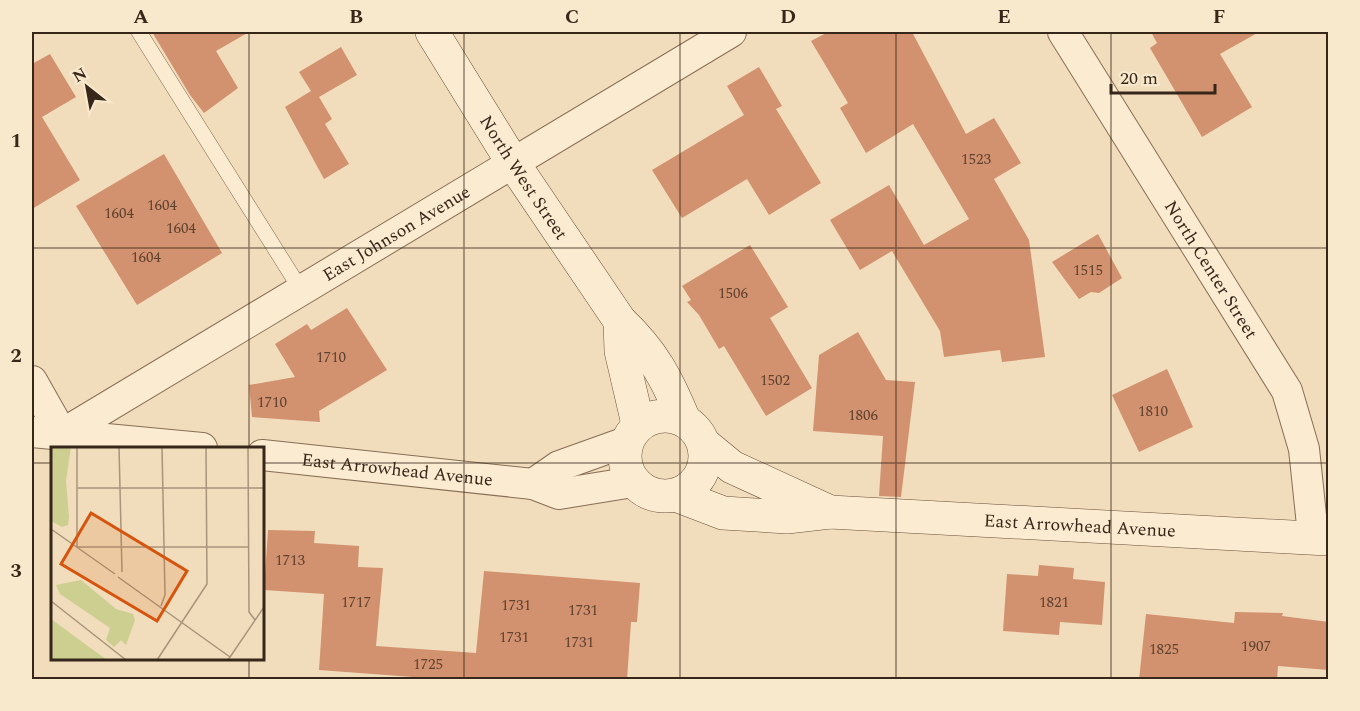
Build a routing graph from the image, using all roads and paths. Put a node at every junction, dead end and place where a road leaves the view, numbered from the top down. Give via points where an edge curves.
1 (139, 32) edge
2 (432, 32) edge
3 (731, 32) edge
4 (1063, 32) edge
5 (513, 163) junction
6 (301, 290) junction
7 (620, 321) junction
8 (32, 381) edge
9 (32, 432) edge
10 (694, 432) junction
11 (632, 433) junction
12 (62, 434) junction
13 (192, 447) edge
14 (264, 455) edge
15 (633, 482) junction
16 (533, 484) junction
17 (676, 495) junction
18 (830, 512) junction
19 (1320, 532) edge

1 - 6 lane
2 - 5 street, North West Street
3 - 5 street, East Johnson Avenue
4 - 19 street, North Center Street via 1287,391 1304,449
5 - 6 street, East Johnson Avenue
5 - 7 street, North West Street
6 - 12 street, East Johnson Avenue
7 - 10 street, North West Street via 643,342 665,374
7 - 11 street
8 - 12 street
9 - 12 street
10 - 11 street via 669,415 652,417
10 - 17 street via 705,460 701,475 691,488
10 - 18 street, East Arrowhead Avenue via 732,467
11 - 15 street via 624,455
11 - 16 street via 559,466
12 - 13 street
14 - 16 street, East Arrowhead Avenue
15 - 16 street, East Arrowhead Avenue via 559,494
15 - 17 street via 645,492
17 - 18 street, East Arrowhead Avenue via 723,513 787,517
18 - 19 street, East Arrowhead Avenue

